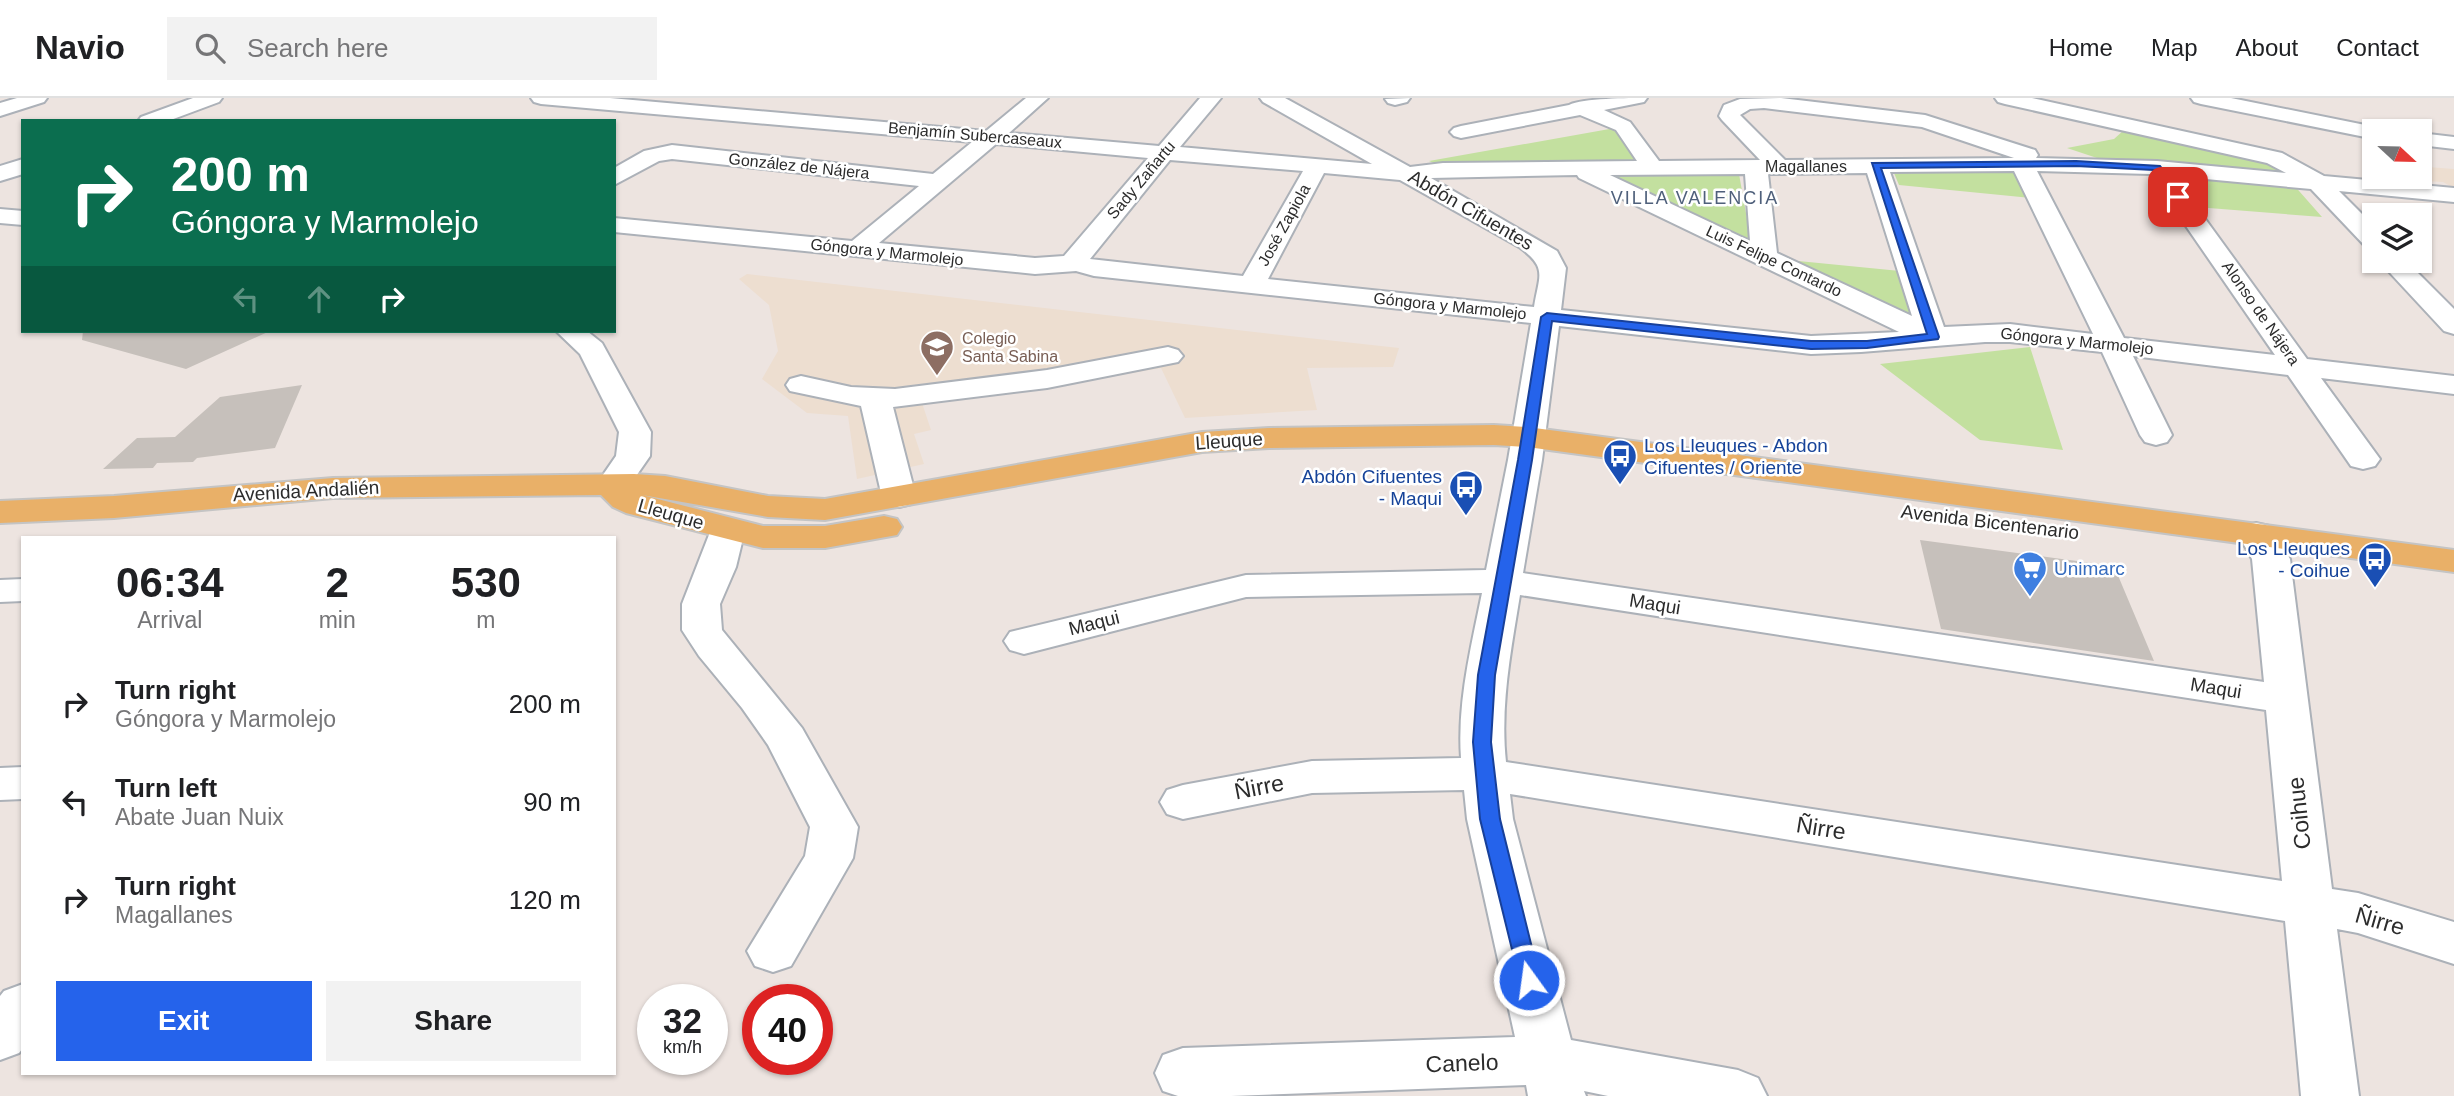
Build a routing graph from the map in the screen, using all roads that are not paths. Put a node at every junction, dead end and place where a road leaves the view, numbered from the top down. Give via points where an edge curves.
1 (37, 98) edge
2 (212, 98) edge
3 (688, 98) edge
4 (1038, 98) edge
5 (1211, 98) edge
6 (1270, 98) edge
7 (1400, 98) edge
8 (1558, 98) edge
9 (1637, 98) edge
10 (2005, 98) edge
11 (2201, 98) edge
12 (573, 99) edge
13 (1395, 99) edge
14 (845, 104) dead end
15 (540, 107) edge
16 (1583, 108) junction
17 (668, 109) junction
18 (0, 110) edge
19 (1832, 110) junction
20 (154, 119) edge
21 (817, 122) junction
22 (2362, 130) edge
23 (1461, 132) dead end
24 (989, 136) junction
25 (2432, 140) edge
26 (2454, 143) edge
27 (1164, 152) junction
28 (1877, 154) junction
29 (2022, 164) junction
30 (2052, 164) junction
31 (1317, 166) junction
32 (1767, 166) junction
33 (21, 167) edge
34 (1652, 167) junction
35 (1577, 168) junction
36 (2157, 168) junction
37 (0, 174) edge
38 (1408, 174) junction
39 (616, 177) edge
40 (937, 181) junction
41 (2317, 182) junction
42 (2454, 195) edge
43 (0, 216) edge
44 (21, 218) edge
45 (616, 225) edge
46 (2362, 229) edge
47 (858, 249) junction
48 (1764, 256) junction
49 (1077, 263) junction
50 (2404, 273) edge
51 (1251, 285) junction
52 (1547, 317) junction
53 (2454, 325) edge
54 (572, 333) edge
55 (1933, 337) junction
56 (2113, 345) junction
57 (1168, 356) dead end
58 (2299, 366) junction
59 (2454, 385) edge
60 (800, 386) dead end
61 (875, 398) junction
62 (2156, 435) dead end
63 (1526, 449) junction
64 (1220, 452) junction
65 (2363, 459) dead end
66 (613, 485) junction
67 (899, 497) junction
68 (0, 512) edge
69 (727, 530) junction
70 (2263, 547) junction
71 (2454, 561) edge
72 (1502, 581) junction
73 (2454, 584) edge
74 (21, 590) edge
75 (0, 591) edge
76 (1024, 641) dead end
77 (2287, 699) junction
78 (1484, 774) junction
79 (21, 783) edge
80 (0, 784) edge
81 (1183, 802) dead end
82 (2309, 905) junction
83 (2454, 943) edge
84 (773, 951) dead end
85 (21, 1010) edge
86 (0, 1036) edge
87 (1183, 1073) dead end
88 (1552, 1078) edge
89 (1738, 1096) edge
90 (2330, 1096) edge

1 - 18 street
2 - 20 street
3 - 17 street
4 - 24 street
5 - 27 street, Sady Zañartu
6 - 38 street, Abdón Cifuentes
7 - 13 street
8 - 16 street
9 - 16 street
10 - 41 street via 2260,153
11 - 22 street
12 - 15 street, Benjamín Subercaseaux
12 - 17 street, Benjamín Subercaseaux
14 - 21 street
16 - 23 street
16 - 34 street via 1623,126
17 - 21 street, Benjamín Subercaseaux
19 - 28 street
19 - 30 street via 1933,123
19 - 32 street via 1758,102 1734,107 1728,114
21 - 24 street, Benjamín Subercaseaux
24 - 27 street, Benjamín Subercaseaux
24 - 40 street
25 - 26 street
27 - 31 street, Benjamín Subercaseaux
27 - 49 street, Sady Zañartu via 1077,255
28 - 29 street, Magallanes
28 - 32 street, Magallanes
28 - 55 street
29 - 30 street, Magallanes
29 - 56 street
30 - 36 street, Magallanes
31 - 38 street, Benjamín Subercaseaux
31 - 51 street, José Zapiola
32 - 34 street, Magallanes
32 - 48 street
33 - 37 street
34 - 35 street, Magallanes
35 - 38 street, Magallanes
35 - 48 street, Luis Felipe Contardo
36 - 41 street, Magallanes
36 - 58 street, Alonso de Nájera
38 - 52 street, Abdón Cifuentes via 1548,256 1553,274
39 - 40 street, González de Nájera via 662,153 677,153
40 - 47 street
41 - 42 street, Magallanes
41 - 46 street
43 - 44 street
45 - 47 street, Góngora y Marmolejo
47 - 49 street, Góngora y Marmolejo via 1035,267
48 - 55 street, Luis Felipe Contardo
49 - 51 street, Góngora y Marmolejo
50 - 53 street
51 - 52 street, Góngora y Marmolejo
52 - 55 street, Góngora y Marmolejo via 1811,345 1867,345
52 - 63 street, Abdón Cifuentes
54 - 66 street via 592,349 635,432 633,456
55 - 56 street, Góngora y Marmolejo via 2010,333
56 - 58 street, Góngora y Marmolejo
56 - 62 street
57 - 61 street via 1047,379
58 - 59 street, Góngora y Marmolejo
58 - 65 street, Alonso de Nájera
60 - 61 street
61 - 67 street
63 - 64 main road, Lleuque via 1469,457
63 - 70 main road, Avenida Bicentenario
63 - 72 street, Abdón Cifuentes
64 - 67 main road, Lleuque via 1134,452
64 - 69 main road, Lleuque via 1133,477 825,537 773,538
66 - 67 main road, Lleuque via 663,485 754,505 809,511
66 - 68 main road, Avenida Andalién via 333,488
66 - 69 main road, Lleuque via 625,500 638,506
69 - 84 street via 701,604 702,630 787,739 834,827 829,858
70 - 71 main road, Avenida Bicentenario
70 - 73 main road, Avenida Bicentenario
70 - 77 street, Coihue
72 - 76 street, Maqui via 1246,586
72 - 77 street, Maqui
72 - 78 street, Abdón Cifuentes via 1485,687
74 - 75 street
77 - 82 street, Coihue
78 - 81 street, Ñirre via 1312,776
78 - 82 street, Ñirre
78 - 88 street, Abdón Cifuentes via 1490,819
79 - 80 street
82 - 83 street, Ñirre via 2358,913
82 - 90 street, Coihue
85 - 86 street
87 - 88 street, Canelo
88 - 89 street, Canelo

